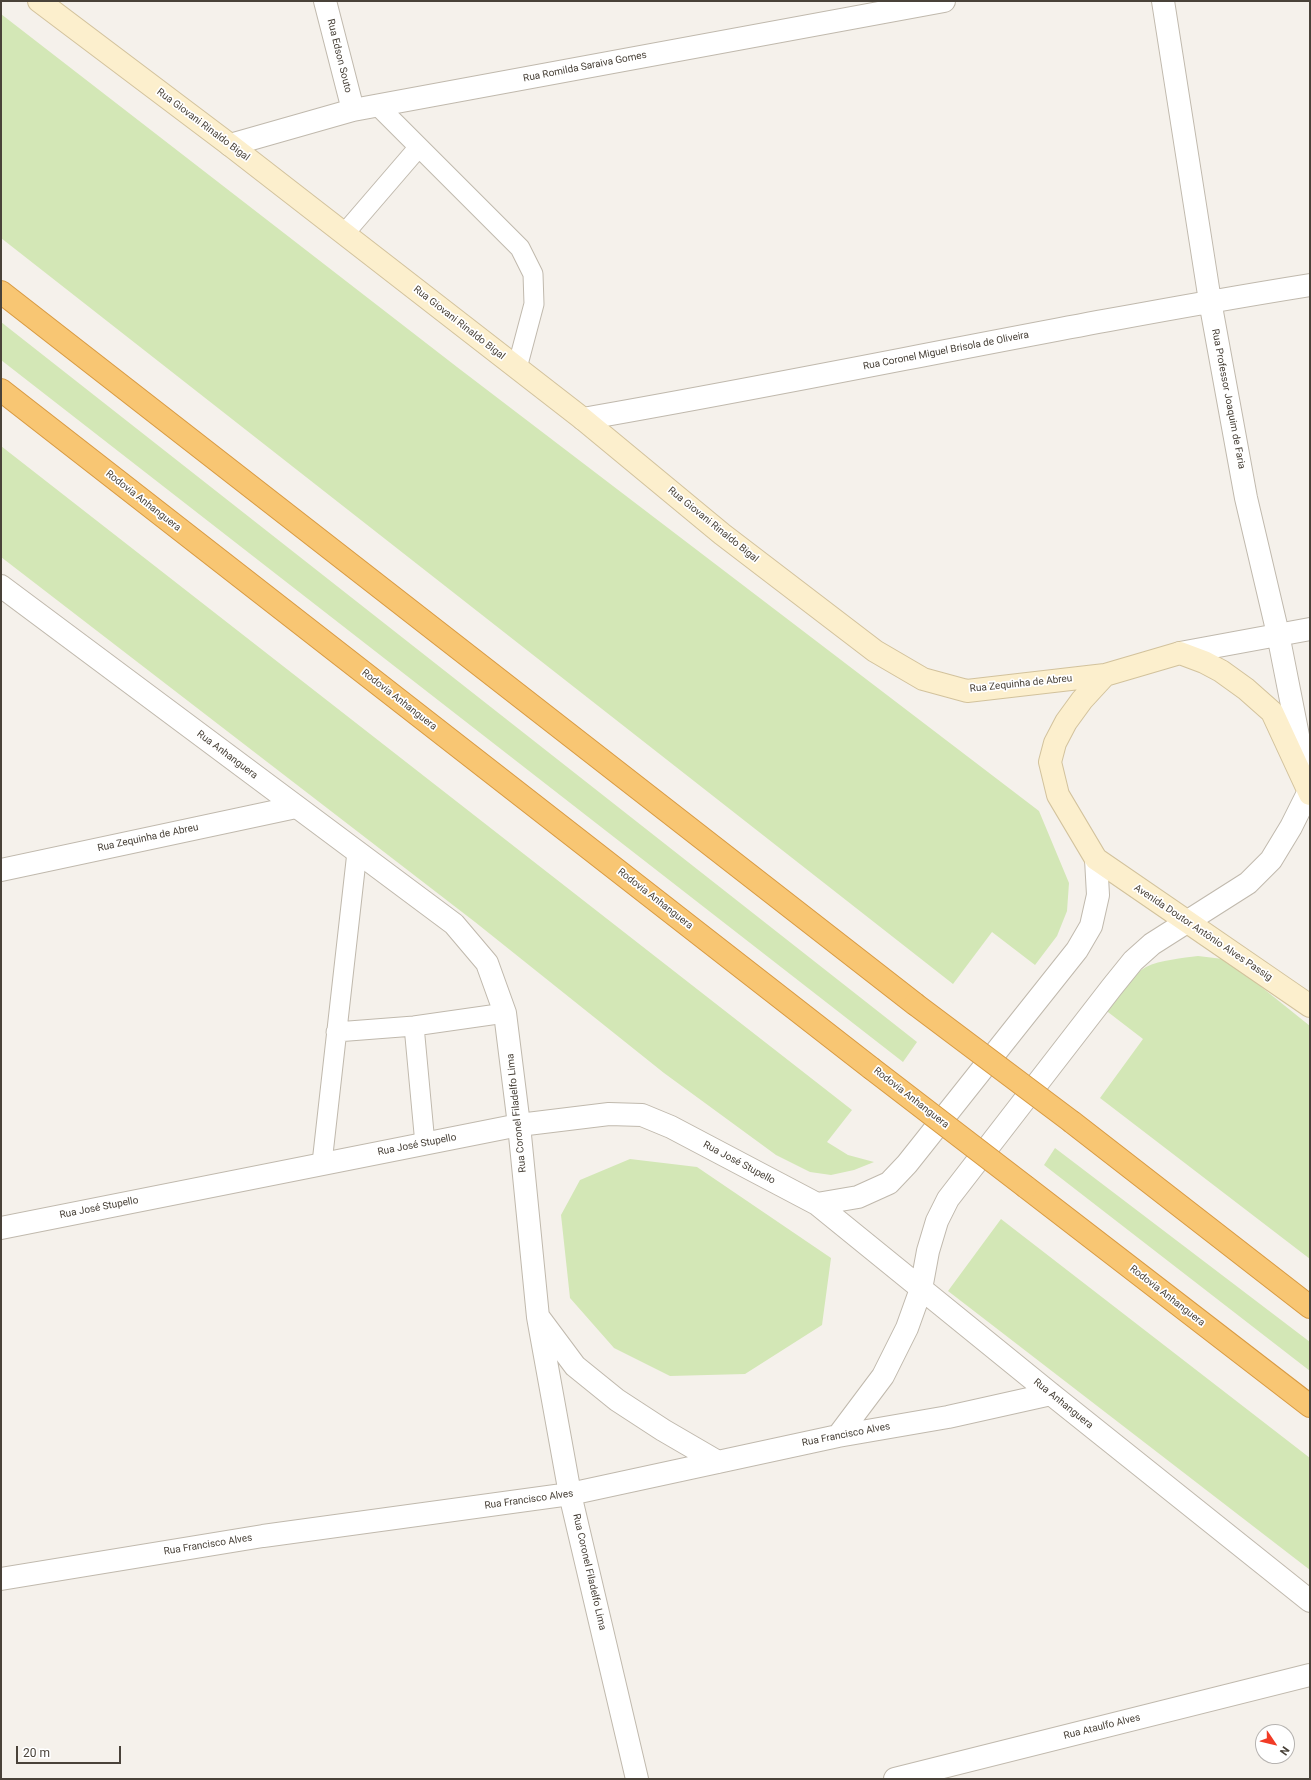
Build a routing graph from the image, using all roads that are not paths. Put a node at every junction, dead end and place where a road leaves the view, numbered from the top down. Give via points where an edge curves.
1 (39, 1) edge
2 (325, 1) edge
3 (944, 1) edge
4 (1163, 1) edge
5 (378, 106) junction
6 (352, 110) junction
7 (230, 145) junction
8 (418, 148) junction
9 (344, 234) junction
10 (1310, 285) edge
11 (1, 292) edge
12 (1210, 301) junction
13 (517, 368) junction
14 (1, 390) edge
15 (583, 419) junction
16 (1, 586) edge
17 (1310, 629) edge
18 (1278, 634) junction
19 (875, 651) joint
20 (1180, 653) junction
21 (1105, 675) junction
22 (1310, 792) edge
23 (296, 807) junction
24 (357, 852) junction
25 (1096, 860) junction
26 (1, 870) edge
27 (1187, 922) junction
28 (454, 924) joint
29 (1310, 1006) edge
30 (505, 1013) junction
31 (414, 1026) junction
32 (336, 1032) junction
33 (519, 1125) junction
34 (425, 1144) junction
35 (322, 1163) junction
36 (817, 1204) junction
37 (1, 1228) edge
38 (921, 1288) junction
39 (1310, 1307) edge
40 (538, 1317) junction
41 (1051, 1394) junction
42 (1310, 1406) edge
43 (838, 1436) junction
44 (718, 1462) junction
45 (570, 1494) junction
46 (1, 1579) edge
47 (1310, 1601) edge
48 (1310, 1675) edge
49 (637, 1779) edge
50 (895, 1779) edge

1 - 7 main road, Rua Giovani Rinaldo Bigal
2 - 6 street, Rua Edson Souto
3 - 5 street, Rua Romilda Saraiva Gomes
4 - 12 street, Rua Professor Joaquim de Faria
5 - 6 street, Rua Romilda Saraiva Gomes
5 - 8 lane
6 - 7 street, Rua Romilda Saraiva Gomes
7 - 9 main road, Rua Giovani Rinaldo Bigal
8 - 9 lane
8 - 13 lane via 520,248 533,274 534,304
9 - 13 main road, Rua Giovani Rinaldo Bigal
10 - 12 street, Rua Coronel Miguel Brisola de Oliveira
11 - 39 highway, bridge via 915,1004
12 - 15 street, Rua Coronel Miguel Brisola de Oliveira
12 - 18 street, Rua Professor Joaquim de Faria via 1246,498
13 - 15 main road, Rua Giovani Rinaldo Bigal
14 - 42 highway, Rodovia Anhanguera, bridge via 871,1068
15 - 19 main road, Rua Giovani Rinaldo Bigal via 722,534
16 - 23 street, Rua Anhanguera
17 - 18 street, Rua Zequinha de Abreu
18 - 20 street, Rua Zequinha de Abreu
18 - 22 street, Rua Professor Joaquim de Faria
19 - 21 main road, Rua Zequinha de Abreu via 923,679 967,691
20 - 21 main road, Rua Zequinha de Abreu
20 - 22 main road via 1221,672 1246,689 1272,712
21 - 25 main road via 1066,722 1050,762 1058,795
22 - 27 street via 1271,860 1248,883
23 - 24 street, Rua Anhanguera
23 - 26 street, Rua Zequinha de Abreu
24 - 28 street, Rua Anhanguera
24 - 32 lane
25 - 27 main road, Avenida Doutor Antônio Alves Passig
25 - 36 street via 1098,895 1091,926 1077,950 907,1164 889,1183 858,1197
27 - 29 main road, Avenida Doutor Antônio Alves Passig
27 - 38 street via 1152,944 1133,961 948,1199 937,1221
28 - 30 street, Rua Coronel Filadelfo Lima via 487,963
30 - 31 lane
30 - 33 street, Rua Coronel Filadelfo Lima
31 - 32 lane
31 - 34 lane
32 - 35 lane
33 - 34 street, Rua José Stupello
33 - 36 street, Rua José Stupello via 609,1114 642,1114
33 - 40 street, Rua Coronel Filadelfo Lima
34 - 35 street, Rua José Stupello
35 - 37 street, Rua José Stupello
36 - 38 street, Rua Anhanguera
38 - 41 street, Rua Anhanguera
38 - 43 street via 908,1328 883,1376
40 - 44 street via 575,1366 617,1400 662,1430
40 - 45 street, Rua Coronel Filadelfo Lima
41 - 43 street, Rua Francisco Alves via 948,1417
41 - 47 street, Rua Anhanguera
43 - 44 street, Rua Francisco Alves
44 - 45 street, Rua Francisco Alves
45 - 46 street, Rua Francisco Alves via 263,1536
45 - 49 street, Rua Coronel Filadelfo Lima
48 - 50 street, Rua Ataulfo Alves

